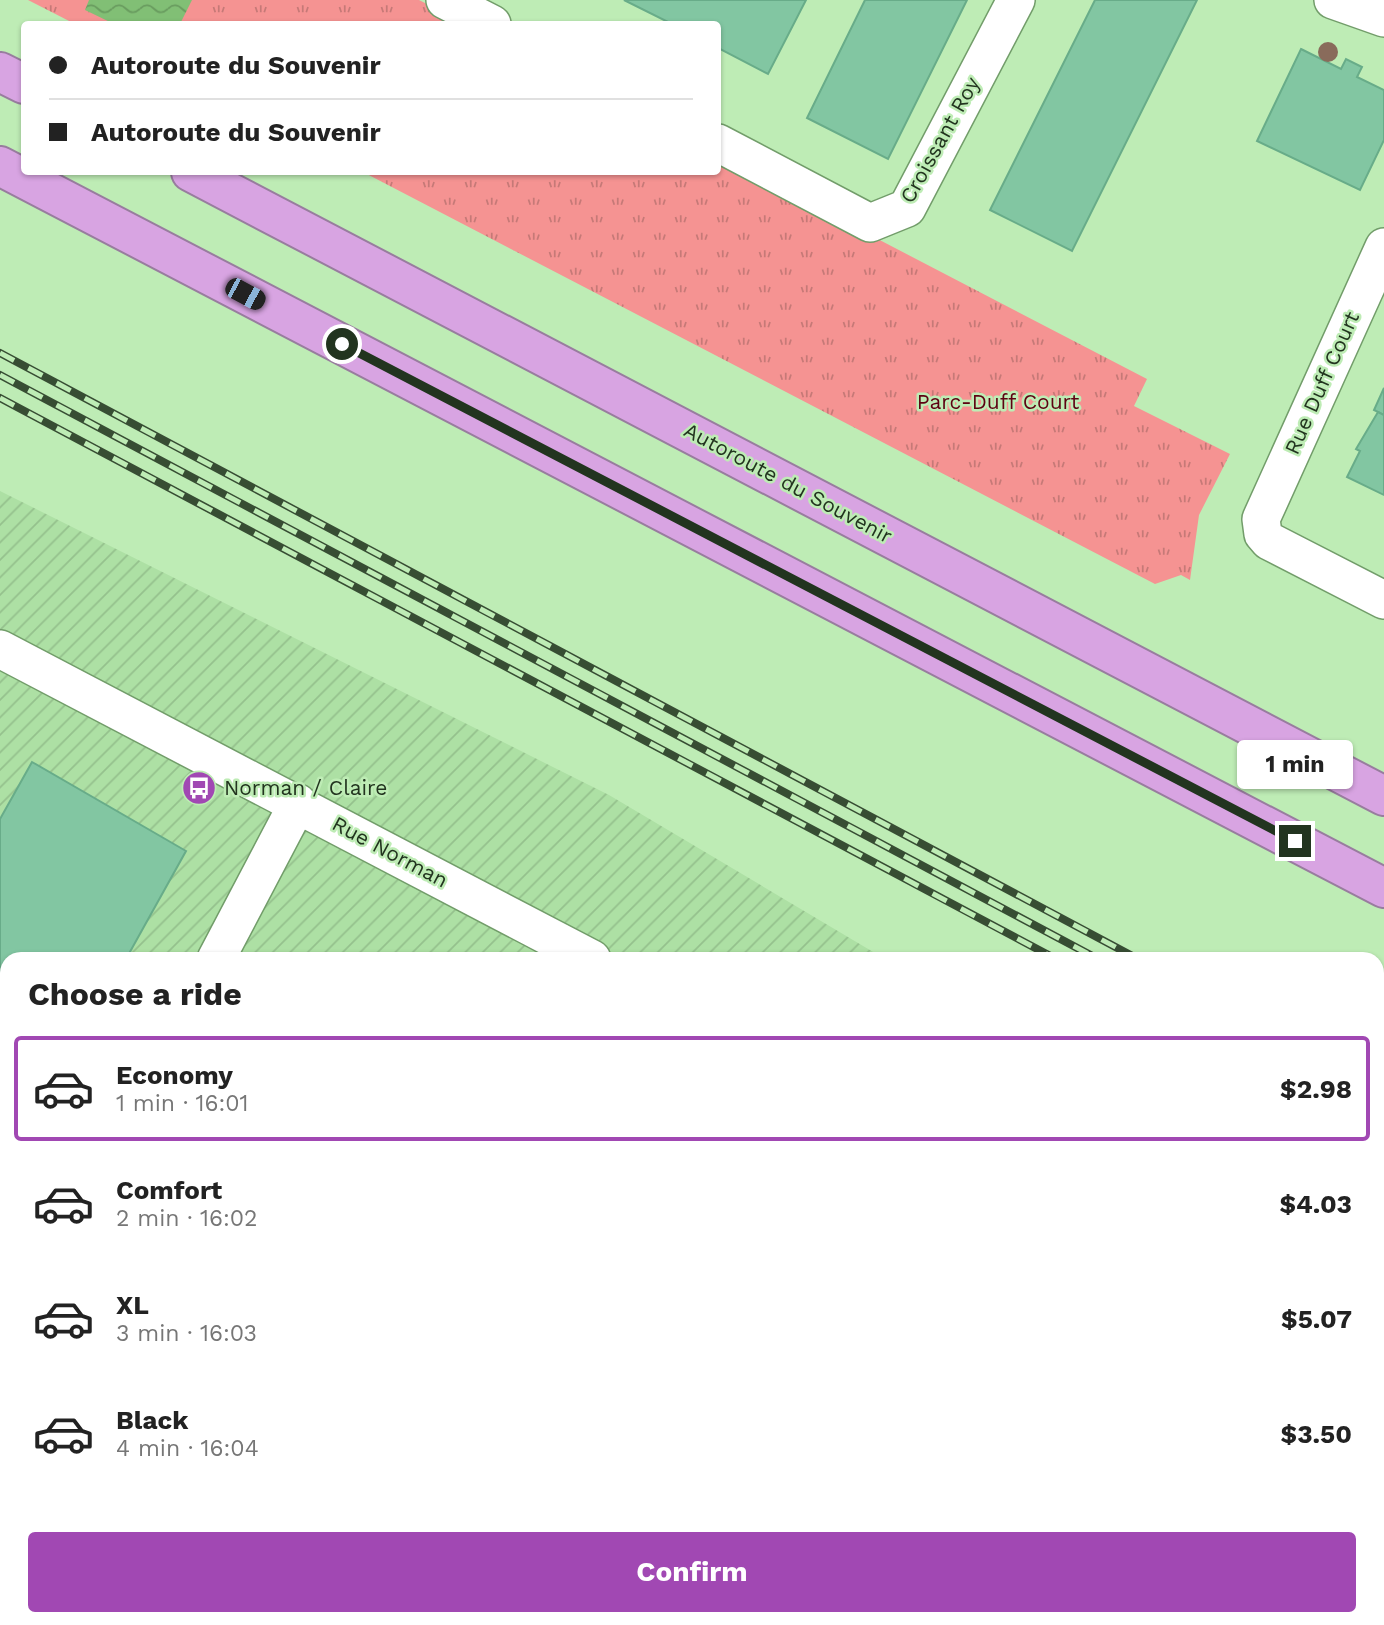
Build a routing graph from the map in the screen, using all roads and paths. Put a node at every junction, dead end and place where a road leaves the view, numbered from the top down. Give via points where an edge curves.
1 (445, 0) edge
2 (1016, 0) edge
3 (1334, 0) edge
4 (1384, 18) edge
5 (486, 21) edge
6 (0, 72) edge
7 (21, 82) edge
8 (721, 145) edge
9 (0, 166) edge
10 (197, 175) edge
11 (1384, 247) edge
12 (1384, 600) edge
13 (0, 649) edge
14 (1384, 796) edge
15 (298, 803) junction
16 (1384, 888) edge
17 (220, 952) edge
18 (579, 952) edge

1 - 5 street
2 - 8 street, Croissant Roy via 907,208 870,223
3 - 4 street
6 - 7 highway
9 - 16 highway
10 - 14 highway, Autoroute du Souvenir
11 - 12 street, Rue Duff Court via 1261,519 1269,541
13 - 15 street, Rue Norman
15 - 17 street
15 - 18 street, Rue Norman

